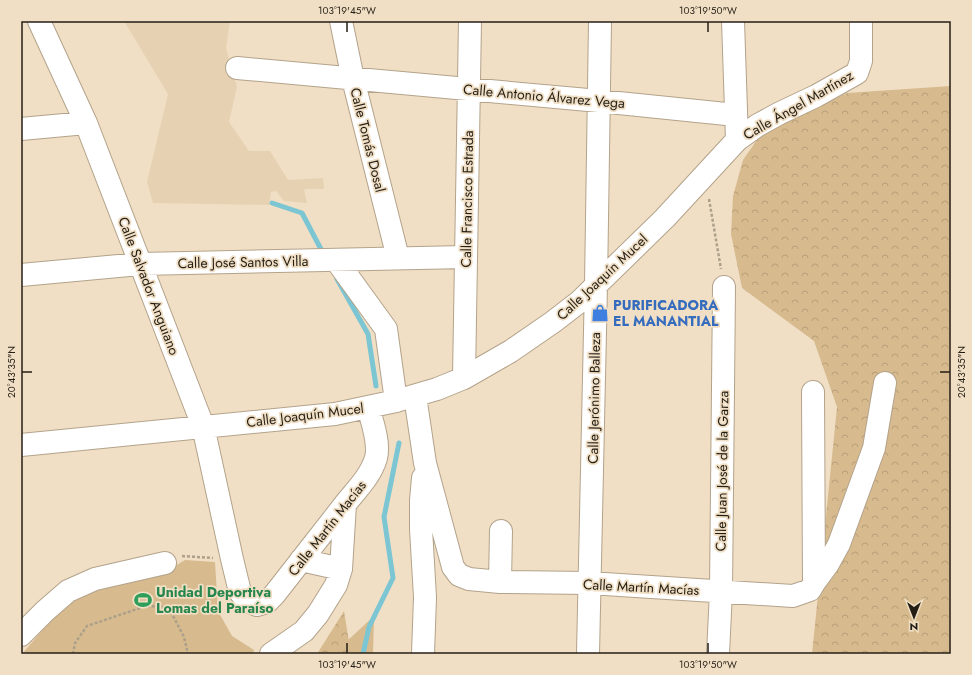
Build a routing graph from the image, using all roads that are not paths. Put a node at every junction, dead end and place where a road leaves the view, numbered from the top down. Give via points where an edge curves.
1 (39, 21) edge
2 (341, 21) edge
3 (470, 21) edge
4 (600, 21) edge
5 (733, 21) edge
6 (861, 21) edge
7 (237, 68) dead end
8 (353, 79) junction
9 (469, 89) junction
10 (599, 101) junction
11 (736, 115) junction
12 (86, 123) junction
13 (21, 128) edge
14 (737, 140) junction
15 (466, 257) junction
16 (398, 258) junction
17 (336, 260) junction
18 (140, 264) junction
19 (21, 275) edge
20 (596, 285) junction
21 (724, 287) road end
22 (464, 378) junction
23 (885, 383) dead end
24 (813, 392) dead end
25 (405, 399) junction
26 (368, 407) junction
27 (203, 426) junction
28 (21, 445) edge
29 (425, 463) junction
30 (345, 504) junction
31 (501, 531) dead end
32 (232, 559) joint
33 (301, 560) junction
34 (165, 563) road end
35 (341, 569) junction
36 (500, 582) junction
37 (589, 583) junction
38 (814, 583) junction
39 (721, 591) junction
40 (21, 635) edge
41 (271, 654) edge
42 (422, 654) edge
43 (588, 654) edge
44 (718, 654) edge

1 - 12 street, Calle Salvador Anguiano
2 - 8 street, Calle Tomás Dosal
3 - 9 street, Calle Francisco Estrada
4 - 10 street, Calle Jerónimo Balleza
5 - 11 street
6 - 14 street, Calle Ángel Martínez via 861,61 857,73 780,113
7 - 8 street, Calle Antonio Álvarez Vega
8 - 9 street, Calle Antonio Álvarez Vega
8 - 16 street, Calle Tomás Dosal
9 - 10 street, Calle Antonio Álvarez Vega
9 - 15 street, Calle Francisco Estrada
10 - 11 street, Calle Antonio Álvarez Vega
10 - 20 street, Calle Jerónimo Balleza
11 - 14 street
12 - 13 street
12 - 18 street, Calle Salvador Anguiano
14 - 20 street, Calle Joaquín Mucel via 665,218
15 - 16 street, Calle José Santos Villa
15 - 22 street, Calle Francisco Estrada
16 - 17 street, Calle José Santos Villa
17 - 18 street, Calle José Santos Villa
17 - 25 street, Calle Martín Macías via 386,330
18 - 19 street, Calle José Santos Villa
18 - 27 street, Calle Salvador Anguiano
20 - 22 street, Calle Joaquín Mucel via 553,322 511,351
20 - 37 street, Calle Jerónimo Balleza
21 - 39 street, Calle Juan José de la Garza
22 - 25 street, Calle Joaquín Mucel via 437,390
23 - 38 street, Calle Martín Macías via 874,448 839,544
24 - 38 street
25 - 26 street, Calle Joaquín Mucel
25 - 29 street, Calle Martín Macías
26 - 27 street, Calle Joaquín Mucel via 335,414
26 - 30 street, Calle Martín Macías via 376,442 376,457 364,482
27 - 28 street, Calle Joaquín Mucel
27 - 32 street, Calle Salvador Anguiano
29 - 36 street, Calle Martín Macías via 453,567 459,575 469,579
29 - 42 street via 420,528 425,597
30 - 33 street, Calle Martín Macías
30 - 35 street
31 - 36 street
32 - 33 street, Calle Martín Macías via 240,592 246,600 257,605 267,602 274,595
33 - 35 street
34 - 40 street via 95,579 68,591
35 - 41 street via 336,586 318,614 304,631
36 - 37 street, Calle Martín Macías
37 - 39 street, Calle Martín Macías
37 - 43 street, Calle Jerónimo Balleza
38 - 39 street, Calle Martín Macías via 810,590 794,596
39 - 44 street, Calle Juan José de la Garza

